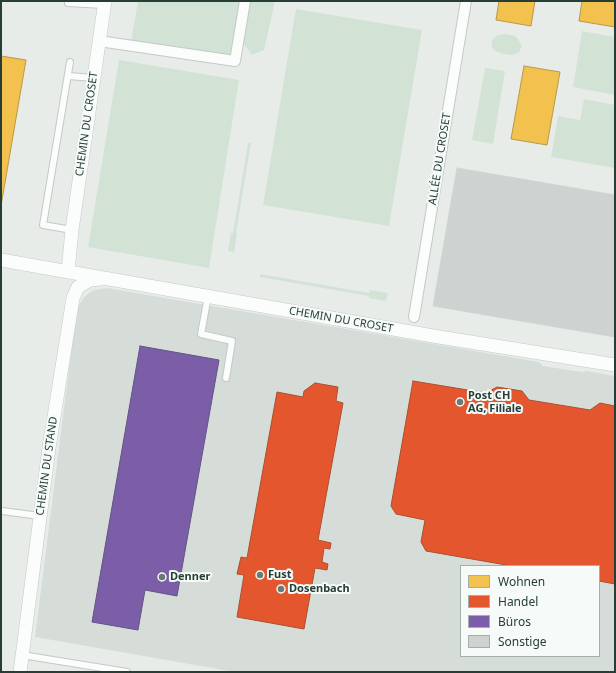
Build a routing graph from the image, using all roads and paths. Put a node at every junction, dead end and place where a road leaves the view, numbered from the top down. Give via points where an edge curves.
1 (244, 1) edge
2 (466, 1) edge
3 (68, 3) dead end
4 (105, 3) edge
5 (99, 41) junction
6 (70, 62) dead end
7 (68, 76) junction
8 (94, 78) junction
9 (72, 230) junction
10 (1, 260) edge
11 (68, 271) junction
12 (102, 278) junction
13 (208, 296) junction
14 (414, 317) dead end
15 (615, 365) edge
16 (226, 378) dead end
17 (2, 510) edge
18 (40, 516) junction
19 (22, 655) junction
20 (20, 672) edge
21 (127, 672) edge

1 - 5 street via 235,62
2 - 14 street, ALLÉE DU CROSET
3 - 4 lane
4 - 5 street, CHEMIN DU CROSET
5 - 8 street, CHEMIN DU CROSET
6 - 7 lane
7 - 8 lane
7 - 9 lane via 43,225
8 - 9 street, CHEMIN DU CROSET
9 - 11 street, CHEMIN DU CROSET
10 - 11 street, CHEMIN DU CROSET
11 - 12 street, CHEMIN DU CROSET
12 - 13 street, CHEMIN DU CROSET
12 - 18 street, CHEMIN DU STAND via 83,283 73,298
13 - 15 street, CHEMIN DU CROSET
13 - 16 lane via 201,334 232,341
17 - 18 lane
18 - 19 street, CHEMIN DU STAND
19 - 20 street, CHEMIN DU STAND
19 - 21 lane

